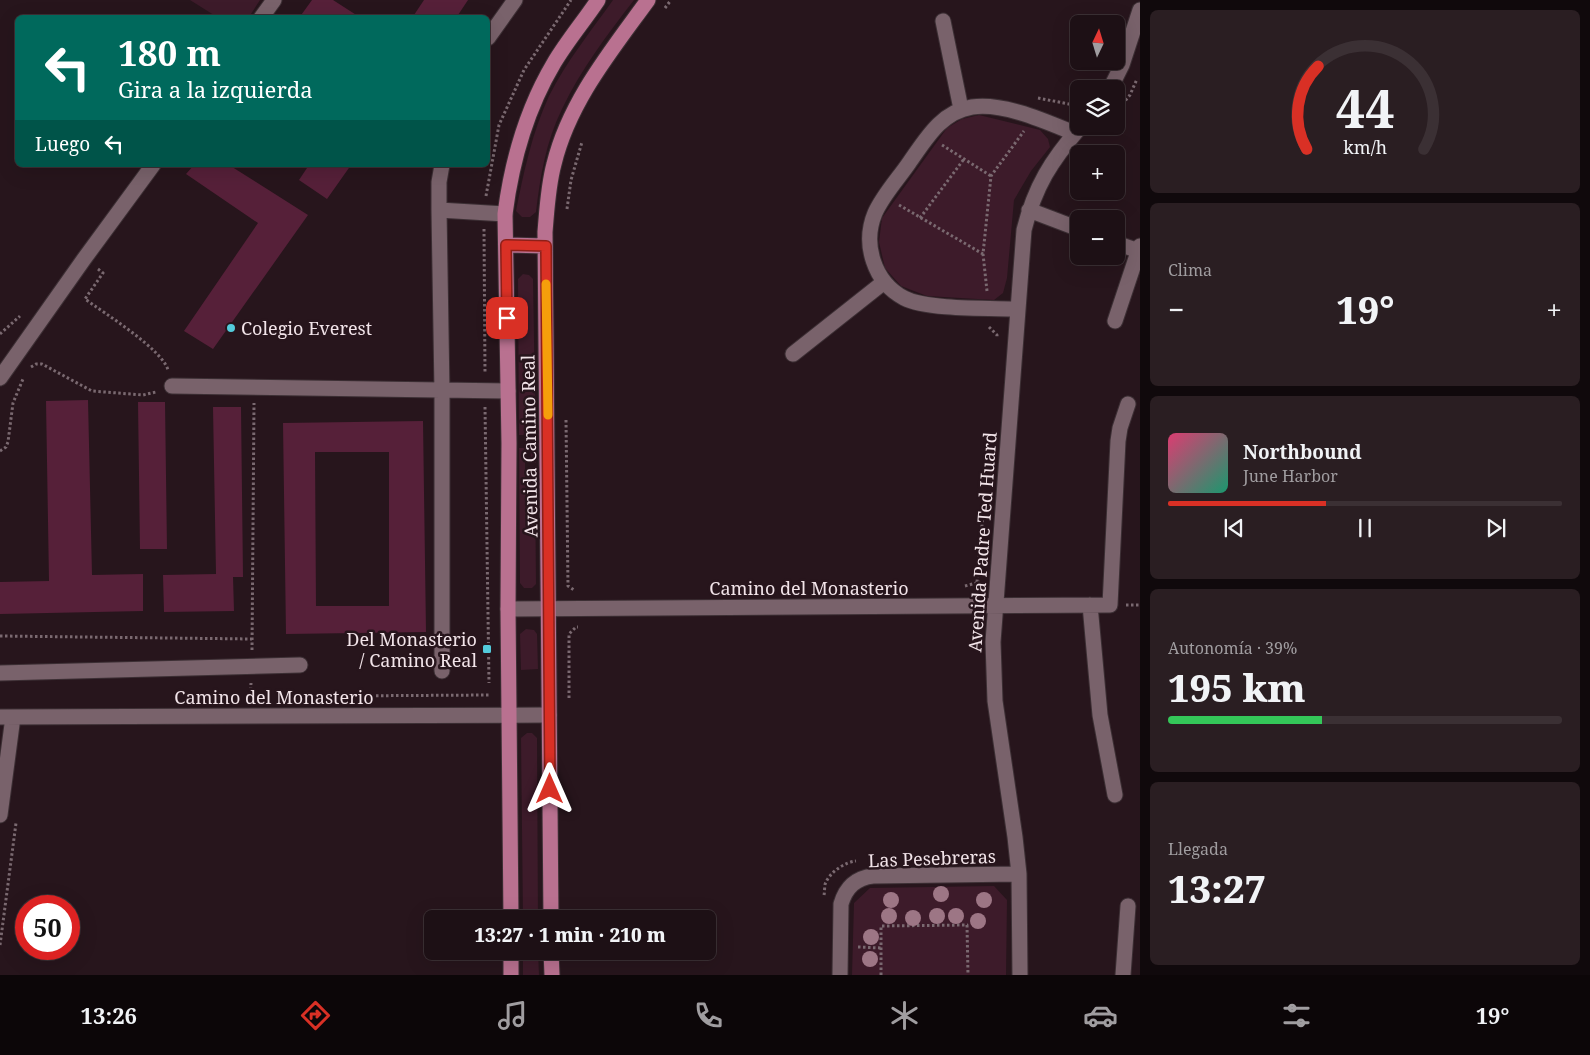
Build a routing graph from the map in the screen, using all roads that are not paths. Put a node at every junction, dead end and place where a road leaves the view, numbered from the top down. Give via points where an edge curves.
1 (274, 0) edge
2 (515, 0) edge
3 (598, 0) edge
4 (648, 0) edge
5 (1140, 10) edge
6 (263, 15) edge
7 (943, 21) dead end
8 (490, 35) edge
9 (1134, 51) edge
10 (1114, 80) edge
11 (961, 110) junction
12 (1070, 128) edge
13 (1074, 135) edge
14 (151, 167) edge
15 (442, 167) edge
16 (439, 210) junction
17 (1029, 210) junction
18 (505, 214) junction
19 (1070, 226) edge
20 (506, 245) junction
21 (1125, 245) edge
22 (546, 246) junction
23 (1139, 249) edge
24 (884, 282) junction
25 (1017, 310) junction
26 (1115, 322) dead end
27 (792, 354) dead end
28 (0, 378) edge
29 (172, 386) road end
30 (442, 391) junction
31 (508, 391) junction
32 (1128, 404) dead end
33 (1090, 604) junction
34 (996, 606) junction
35 (508, 609) junction
36 (549, 609) junction
37 (300, 665) dead end
38 (442, 670) dead end
39 (0, 673) edge
40 (510, 714) junction
41 (549, 715) junction
42 (7, 717) edge
43 (1115, 794) dead end
44 (0, 815) edge
45 (1019, 874) junction
46 (1128, 906) dead end
47 (511, 910) edge
48 (551, 910) edge
49 (511, 960) edge
50 (551, 960) edge
51 (511, 975) edge
52 (552, 975) edge
53 (840, 975) edge
54 (1020, 975) edge
55 (1122, 975) edge

1 - 6 street
2 - 8 street
3 - 18 main road, Avenida Camino Real via 555,62 533,103 519,141
4 - 22 main road, Avenida Camino Real via 600,64 580,98 564,136 548,193
5 - 9 street
7 - 11 street
9 - 10 street
11 - 12 street via 984,106
11 - 24 street via 938,124 928,136 874,215 870,242 872,256
13 - 17 street, Avenida Padre Ted Huard via 1043,177
14 - 28 street
15 - 16 street
16 - 18 street
16 - 30 street
17 - 19 street
17 - 25 street, Avenida Padre Ted Huard via 1024,230
18 - 20 main road, Avenida Camino Real
20 - 22 main road
20 - 31 main road, Avenida Camino Real
21 - 23 street
22 - 36 main road, Avenida Camino Real
23 - 26 street
24 - 25 street via 913,302
24 - 27 street
25 - 34 street, Avenida Padre Ted Huard
29 - 30 street
30 - 31 street
30 - 38 street
31 - 35 main road, Avenida Camino Real
32 - 33 street, Camino del Monasterio via 1118,441 1110,604
33 - 34 street, Camino del Monasterio
33 - 43 street via 1100,715
34 - 36 street, Camino del Monasterio
34 - 45 street, Avenida Padre Ted Huard via 995,701
35 - 36 street, Camino del Monasterio
35 - 40 main road, Avenida Camino Real
36 - 41 main road, Avenida Camino Real
37 - 39 street
40 - 41 street, Camino del Monasterio
40 - 42 street, Camino del Monasterio
40 - 47 main road, Avenida Camino Real
41 - 48 main road, Avenida Camino Real
42 - 44 street
45 - 53 street, Las Pesebreras via 864,877 849,887 841,904
45 - 54 street, Avenida Padre Ted Huard
46 - 55 street
49 - 51 main road
50 - 52 main road

